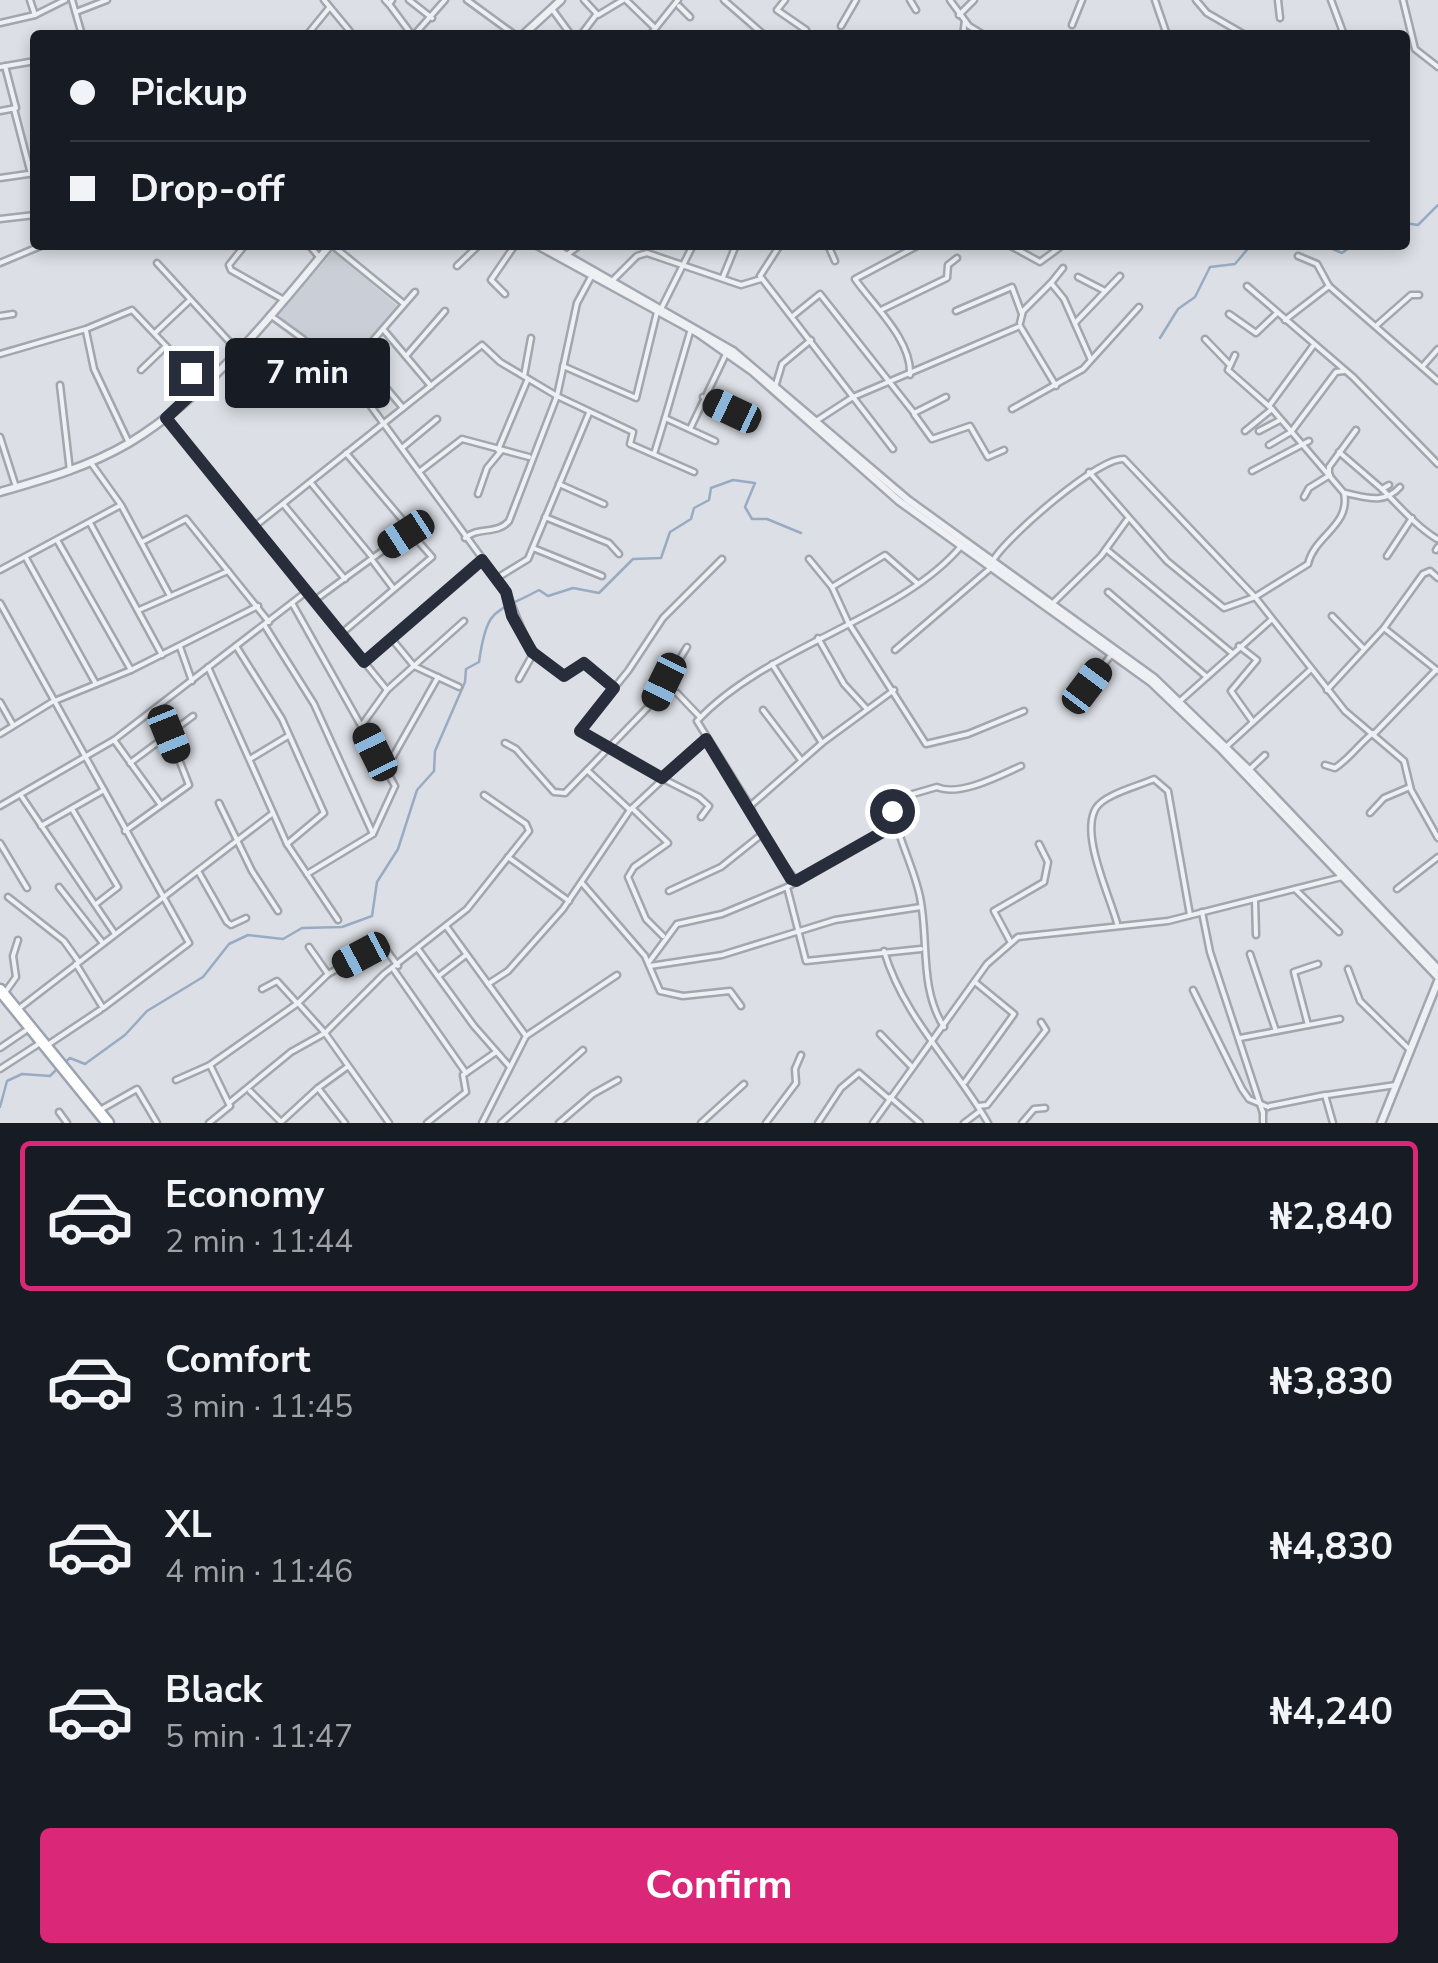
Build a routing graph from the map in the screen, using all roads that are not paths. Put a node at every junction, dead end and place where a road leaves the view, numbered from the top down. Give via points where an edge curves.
1 (30, 0) edge
2 (65, 0) edge
3 (72, 0) edge
4 (107, 0) edge
5 (324, 0) edge
6 (408, 0) edge
7 (445, 0) edge
8 (467, 0) edge
9 (584, 0) edge
10 (624, 0) edge
11 (724, 0) edge
12 (739, 0) edge
13 (785, 0) edge
14 (856, 0) edge
15 (910, 0) edge
16 (950, 0) edge
17 (974, 0) edge
18 (1082, 0) edge
19 (1155, 0) edge
20 (1196, 0) edge
21 (1278, 0) edge
22 (1331, 0) edge
23 (1403, 0) edge
24 (388, 1) edge
25 (678, 2) edge
26 (554, 4) edge
27 (732, 7) junction
28 (329, 8) junction
29 (916, 10) dead end
30 (76, 12) junction
31 (35, 15) junction
32 (596, 15) junction
33 (960, 15) junction
34 (690, 16) dead end
35 (432, 18) junction
36 (1280, 18) dead end
37 (964, 22) junction
38 (0, 23) edge
39 (1072, 25) dead end
40 (842, 26) dead end
41 (655, 28) joint
42 (756, 28) joint
43 (586, 29) edge
44 (81, 30) edge
45 (312, 30) edge
46 (349, 30) edge
47 (409, 30) edge
48 (419, 30) edge
49 (508, 30) edge
50 (528, 30) edge
51 (568, 30) edge
52 (758, 30) edge
53 (806, 30) edge
54 (963, 30) edge
55 (976, 30) edge
56 (1165, 30) edge
57 (1236, 30) edge
58 (1342, 30) edge
59 (30, 62) edge
60 (2, 66) edge
61 (1438, 67) edge
62 (14, 109) junction
63 (0, 111) edge
64 (30, 164) edge
65 (30, 174) edge
66 (0, 178) edge
67 (30, 216) edge
68 (0, 220) edge
69 (31, 250) edge
70 (240, 250) edge
71 (313, 250) edge
72 (327, 250) edge
73 (337, 250) edge
74 (474, 250) edge
75 (511, 250) edge
76 (547, 250) edge
77 (554, 250) edge
78 (574, 250) edge
79 (690, 250) edge
80 (734, 250) edge
81 (777, 250) edge
82 (830, 250) edge
83 (910, 250) edge
84 (1017, 250) edge
85 (1057, 250) edge
86 (1298, 256) dead end
87 (320, 258) junction
88 (564, 258) junction
89 (957, 258) dead end
90 (836, 261) dead end
91 (0, 263) edge
92 (157, 263) dead end
93 (457, 266) dead end
94 (682, 267) junction
95 (1063, 268) dead end
96 (1120, 276) dead end
97 (591, 277) junction
98 (723, 277) junction
99 (1078, 277) dead end
100 (761, 278) junction
101 (611, 282) junction
102 (1051, 282) junction
103 (1248, 286) dead end
104 (1329, 286) junction
105 (1105, 291) junction
106 (415, 292) dead end
107 (505, 294) dead end
108 (1419, 295) dead end
109 (190, 300) junction
110 (284, 300) junction
111 (403, 303) junction
112 (1139, 307) dead end
113 (446, 310) dead end
114 (659, 310) junction
115 (881, 310) junction
116 (956, 311) dead end
117 (1278, 313) junction
118 (13, 314) dead end
119 (1022, 314) junction
120 (1228, 314) dead end
121 (270, 315) junction
122 (794, 315) junction
123 (0, 316) edge
124 (1285, 320) junction
125 (1075, 323) junction
126 (1378, 325) junction
127 (1020, 326) junction
128 (86, 329) junction
129 (383, 329) junction
130 (691, 330) junction
131 (155, 333) junction
132 (531, 338) dead end
133 (1205, 339) dead end
134 (810, 340) junction
135 (1314, 345) junction
136 (166, 346) junction
137 (1438, 349) edge
138 (237, 350) junction
139 (0, 354) edge
140 (726, 354) junction
141 (1235, 355) dead end
142 (360, 356) junction
143 (406, 356) junction
144 (1091, 360) junction
145 (1229, 364) junction
146 (563, 366) junction
147 (1422, 367) junction
148 (141, 370) dead end
149 (1344, 371) junction
150 (910, 374) junction
151 (342, 376) junction
152 (526, 378) junction
153 (1438, 381) edge
154 (202, 384) junction
155 (776, 384) junction
156 (888, 384) junction
157 (60, 385) dead end
158 (431, 386) junction
159 (1056, 386) junction
160 (557, 396) junction
161 (702, 397) junction
162 (853, 397) junction
163 (946, 398) dead end
164 (403, 408) junction
165 (1270, 408) junction
166 (1012, 409) dead end
167 (799, 410) junction
168 (732, 411) dead end
169 (589, 413) junction
170 (914, 413) junction
171 (166, 418) junction
172 (665, 418) junction
173 (436, 419) dead end
174 (1280, 420) junction
175 (816, 421) junction
176 (384, 423) junction
177 (690, 429) junction
178 (1356, 430) dead end
179 (1245, 431) dead end
180 (1259, 431) dead end
181 (1291, 432) junction
182 (0, 437) edge
183 (714, 441) dead end
184 (128, 443) junction
185 (1306, 443) junction
186 (1269, 445) dead end
187 (402, 448) junction
188 (893, 449) dead end
189 (499, 450) junction
190 (1004, 450) dead end
191 (1339, 452) junction
192 (346, 453) junction
193 (654, 454) junction
194 (526, 458) junction
195 (91, 462) junction
196 (1438, 464) edge
197 (70, 471) junction
198 (419, 472) junction
199 (694, 472) dead end
200 (1089, 472) junction
201 (1252, 472) dead end
202 (1330, 474) junction
203 (310, 482) junction
204 (559, 484) junction
205 (1389, 485) dead end
206 (16, 487) junction
207 (1400, 487) dead end
208 (1382, 489) junction
209 (0, 492) edge
210 (1344, 493) junction
211 (478, 494) dead end
212 (1391, 496) junction
213 (1304, 497) dead end
214 (284, 504) junction
215 (604, 504) dead end
216 (120, 505) junction
217 (545, 517) junction
218 (1412, 518) junction
219 (1127, 520) junction
220 (90, 523) junction
221 (256, 526) junction
222 (410, 532) junction
223 (465, 538) junction
224 (1437, 539) edge
225 (57, 540) junction
226 (142, 542) junction
227 (963, 545) junction
228 (533, 548) junction
229 (1106, 549) junction
230 (619, 554) dead end
231 (1387, 556) dead end
232 (26, 558) junction
233 (371, 558) junction
234 (809, 559) dead end
235 (482, 560) junction
236 (722, 560) dead end
237 (995, 562) junction
238 (0, 570) edge
239 (228, 571) junction
240 (602, 576) dead end
241 (1438, 578) edge
242 (345, 579) junction
243 (496, 579) junction
244 (917, 583) junction
245 (832, 587) junction
246 (393, 588) junction
247 (306, 592) junction
248 (1108, 592) dead end
249 (169, 594) junction
250 (1255, 598) junction
251 (314, 601) junction
252 (0, 602) edge
253 (292, 603) junction
254 (1054, 603) junction
255 (258, 606) junction
256 (139, 610) junction
257 (1332, 616) dead end
258 (464, 621) dead end
259 (848, 622) junction
260 (1271, 623) junction
261 (267, 624) junction
262 (1384, 628) junction
263 (342, 634) junction
264 (392, 638) junction
265 (818, 638) junction
266 (180, 646) junction
267 (236, 646) junction
268 (687, 646) dead end
269 (1239, 646) junction
270 (1364, 649) junction
271 (894, 650) dead end
272 (1232, 653) junction
273 (162, 654) junction
274 (534, 654) junction
275 (1112, 654) junction
276 (1125, 659) junction
277 (364, 662) junction
278 (772, 664) junction
279 (414, 666) junction
280 (208, 667) junction
281 (130, 670) junction
282 (1310, 670) junction
283 (1437, 671) edge
284 (438, 677) junction
285 (1208, 677) junction
286 (519, 679) dead end
287 (192, 680) junction
288 (96, 684) junction
289 (459, 686) dead end
290 (1087, 686) dead end
291 (614, 688) junction
292 (387, 690) junction
293 (894, 690) junction
294 (1327, 690) junction
295 (677, 693) dead end
296 (56, 700) junction
297 (1180, 701) junction
298 (0, 702) edge
299 (866, 708) junction
300 (763, 710) dead end
301 (1024, 710) dead end
302 (193, 716) dead end
303 (700, 717) junction
304 (1253, 722) junction
305 (13, 725) junction
306 (362, 726) junction
307 (0, 734) edge
308 (169, 734) junction
309 (1374, 734) junction
310 (290, 736) junction
311 (706, 739) junction
312 (114, 740) junction
313 (505, 743) dead end
314 (822, 743) junction
315 (608, 747) junction
316 (1226, 747) junction
317 (1265, 755) dead end
318 (88, 756) junction
319 (250, 760) junction
320 (801, 760) junction
321 (130, 763) junction
322 (1325, 765) dead end
323 (1021, 766) dead end
324 (385, 770) junction
325 (587, 770) junction
326 (1249, 770) junction
327 (662, 778) junction
328 (1410, 789) junction
329 (104, 790) junction
330 (484, 795) dead end
331 (22, 796) junction
332 (219, 804) dead end
333 (0, 806) edge
334 (161, 806) junction
335 (750, 806) junction
336 (72, 809) junction
337 (631, 809) junction
338 (273, 813) junction
339 (1370, 813) dead end
340 (701, 817) dead end
341 (1293, 821) junction
342 (895, 825) junction
343 (40, 826) junction
344 (125, 831) junction
345 (373, 834) junction
346 (762, 834) junction
347 (1438, 838) edge
348 (237, 842) junction
349 (0, 843) edge
350 (288, 844) junction
351 (1038, 844) dead end
352 (507, 856) junction
353 (1438, 857) edge
354 (198, 871) junction
355 (307, 874) junction
356 (1342, 878) junction
357 (582, 883) junction
358 (791, 883) junction
359 (59, 886) dead end
360 (27, 888) dead end
361 (1296, 889) junction
362 (1397, 889) dead end
363 (669, 891) dead end
364 (8, 897) dead end
365 (160, 898) junction
366 (1255, 898) junction
367 (569, 901) junction
368 (94, 905) junction
369 (921, 908) junction
370 (278, 911) dead end
371 (1202, 911) junction
372 (1190, 915) junction
373 (246, 918) dead end
374 (338, 920) dead end
375 (446, 926) junction
376 (1118, 926) junction
377 (798, 931) junction
378 (1339, 932) dead end
379 (114, 934) junction
380 (1256, 936) dead end
381 (664, 937) junction
382 (18, 940) dead end
383 (1010, 941) junction
384 (103, 943) junction
385 (309, 947) dead end
386 (922, 948) junction
387 (418, 949) junction
388 (884, 952) junction
389 (1250, 954) dead end
390 (466, 955) junction
391 (77, 963) junction
392 (650, 964) junction
393 (1318, 964) dead end
394 (396, 967) junction
395 (1348, 969) dead end
396 (1438, 969) edge
397 (328, 974) junction
398 (440, 975) junction
399 (617, 975) dead end
400 (1438, 979) edge
401 (975, 982) junction
402 (488, 984) junction
403 (262, 990) dead end
404 (1193, 990) dead end
405 (1, 993) edge
406 (298, 1003) junction
407 (741, 1006) dead end
408 (103, 1008) junction
409 (17, 1010) junction
410 (1340, 1018) dead end
411 (1041, 1022) dead end
412 (1308, 1025) junction
413 (944, 1027) junction
414 (25, 1031) junction
415 (1276, 1031) junction
416 (325, 1033) junction
417 (880, 1034) dead end
418 (526, 1036) junction
419 (1240, 1038) junction
420 (932, 1043) junction
421 (42, 1046) junction
422 (0, 1048) edge
423 (583, 1050) dead end
424 (1410, 1050) junction
425 (496, 1052) junction
426 (802, 1055) dead end
427 (349, 1065) junction
428 (210, 1066) junction
429 (912, 1066) junction
430 (60, 1067) junction
431 (510, 1067) junction
432 (0, 1069) edge
433 (466, 1073) junction
434 (176, 1080) dead end
435 (618, 1080) dead end
436 (965, 1083) junction
437 (744, 1084) dead end
438 (1396, 1084) junction
439 (318, 1088) junction
440 (248, 1090) junction
441 (1325, 1096) junction
442 (890, 1098) junction
443 (230, 1103) junction
444 (1260, 1104) junction
445 (1268, 1106) junction
446 (979, 1108) junction
447 (1045, 1108) dead end
448 (100, 1110) junction
449 (59, 1112) dead end
450 (1262, 1113) junction
451 (485, 1121) edge
452 (67, 1123) edge
453 (105, 1123) edge
454 (157, 1123) edge
455 (209, 1123) edge
456 (345, 1123) edge
457 (389, 1123) edge
458 (427, 1123) edge
459 (498, 1123) edge
460 (558, 1123) edge
461 (701, 1123) edge
462 (766, 1123) edge
463 (818, 1123) edge
464 (873, 1123) edge
465 (920, 1123) edge
466 (964, 1123) edge
467 (988, 1123) edge
468 (1022, 1123) edge
469 (1264, 1123) edge
470 (1333, 1123) edge
471 (1381, 1123) edge

1 - 31 street
2 - 31 street
3 - 30 street
4 - 30 street
5 - 28 street
6 - 35 street
7 - 35 street
8 - 49 street
9 - 32 street
10 - 32 street
10 - 41 street
11 - 27 street
12 - 27 street
13 - 53 street via 777,10
14 - 40 street
15 - 29 street
16 - 33 street
17 - 33 street
18 - 39 street
19 - 56 street
20 - 57 street
21 - 36 street
22 - 58 street
23 - 61 street via 1415,49
24 - 47 street
25 - 34 street
25 - 41 street
26 - 50 street
26 - 51 street
27 - 42 street
28 - 45 street
28 - 46 street
30 - 44 street
31 - 38 street
32 - 43 street
33 - 37 street
35 - 48 street
37 - 54 street
37 - 55 street
42 - 52 street
59 - 60 street
60 - 62 street
62 - 63 street
62 - 64 street
65 - 66 street
67 - 68 street
69 - 91 street
70 - 110 street via 231,270
71 - 87 street
72 - 87 street
73 - 111 street
74 - 93 street
75 - 107 street via 492,280
76 - 88 street
77 - 88 street
78 - 88 street
79 - 94 street
80 - 98 street
81 - 100 street
82 - 90 street
83 - 115 street via 855,279
84 - 85 street via 1040,262
86 - 104 street via 1317,264
87 - 110 street
88 - 97 street
88 - 101 street
89 - 115 street via 947,278
92 - 109 street
94 - 98 street
94 - 101 street via 641,254
94 - 114 street
95 - 102 street
96 - 105 street
97 - 114 street
97 - 146 street via 576,303
98 - 100 street via 746,286
99 - 105 street
100 - 122 street
101 - 114 street
102 - 119 street
102 - 125 street
103 - 117 street
104 - 124 street
104 - 126 street
105 - 125 street
106 - 111 street
108 - 126 street
109 - 131 street
109 - 138 street
110 - 121 street
111 - 129 street
112 - 144 street
113 - 143 street
114 - 130 street
114 - 146 street via 636,398
114 - 155 street
115 - 150 street
116 - 119 street via 1012,287
117 - 120 street via 1256,333
117 - 124 street
118 - 123 street
119 - 127 street
121 - 138 street
121 - 151 street
122 - 134 street
122 - 156 street via 820,294
124 - 135 street
125 - 144 street
126 - 147 street
127 - 150 street
127 - 159 street
128 - 131 street via 132,310
128 - 139 street
128 - 184 street via 94,369
129 - 142 street
129 - 143 street
130 - 140 street
130 - 172 street
131 - 136 street
132 - 152 street
133 - 145 street
134 - 155 street via 782,364
134 - 162 street
135 - 149 street
135 - 165 street
136 - 148 street
136 - 154 street
137 - 147 street
138 - 154 street
140 - 161 street
140 - 167 street
141 - 145 street
142 - 151 street
142 - 164 street
143 - 158 street
144 - 159 street
145 - 165 street
146 - 160 street
147 - 153 street
149 - 181 street via 1336,372
149 - 196 street
150 - 156 street
151 - 176 street
152 - 158 street via 482,345
152 - 160 street
152 - 189 street
154 - 171 street
155 - 167 street
156 - 162 street
156 - 170 street
157 - 197 street
158 - 164 street
159 - 166 street
160 - 169 street
160 - 194 street
161 - 168 street
161 - 177 street
162 - 175 street
162 - 188 street
163 - 170 street
164 - 176 street
165 - 174 street
165 - 179 street
167 - 175 street
167 - 227 street via 899,501
169 - 193 street via 633,432 630,444
169 - 204 street
170 - 190 street via 932,439 970,426 988,457
171 - 184 street
171 - 221 street
172 - 177 street
172 - 193 street
173 - 187 street
174 - 180 street
174 - 181 street
175 - 237 street via 908,500
176 - 187 street
176 - 192 street
177 - 183 street
178 - 191 street
181 - 185 street
181 - 186 street
182 - 206 street
184 - 195 street
185 - 201 street
185 - 202 street
187 - 198 street
189 - 194 street
189 - 198 street via 461,439
189 - 211 street
191 - 202 street
191 - 208 street
192 - 203 street
192 - 222 street
193 - 199 street
194 - 223 street via 506,526
195 - 197 street
195 - 216 street
197 - 206 street
198 - 223 street
200 - 219 street
200 - 237 street via 1014,536
200 - 250 street via 1124,459
202 - 210 street
202 - 213 street
203 - 214 street
203 - 233 street
204 - 215 street
204 - 217 street
205 - 208 street
206 - 209 street
207 - 212 street
208 - 212 street
210 - 212 street
210 - 250 street via 1342,519 1308,564
212 - 218 street
214 - 221 street
214 - 242 street
216 - 220 street
216 - 226 street
217 - 228 street
217 - 230 street via 609,543
218 - 224 street
218 - 231 street
219 - 229 street
219 - 250 street via 1221,606
220 - 225 street
220 - 256 street
221 - 247 street
222 - 233 street
222 - 246 street via 432,557
223 - 235 street
225 - 232 street
225 - 281 street
226 - 239 street via 184,518
226 - 249 street
227 - 237 street
227 - 244 street
228 - 240 street
228 - 243 street via 524,564
229 - 254 street
229 - 272 street
232 - 238 street
232 - 288 street
233 - 242 street
233 - 246 street
234 - 245 street
235 - 243 street
235 - 264 street
236 - 291 street via 663,618
237 - 254 street
237 - 271 street
237 - 275 street
239 - 249 street via 178,596
239 - 255 street
241 - 262 street via 1424,574
242 - 251 street
243 - 274 street
244 - 245 street via 885,555
244 - 259 street
245 - 259 street
246 - 263 street
247 - 251 street
247 - 253 street
248 - 285 street
249 - 256 street
250 - 260 street
251 - 263 street
252 - 296 street
253 - 261 street
253 - 306 street
254 - 276 street
255 - 261 street
255 - 266 street
256 - 273 street
257 - 270 street
258 - 279 street
259 - 265 street
259 - 293 street
260 - 269 street
260 - 282 street
261 - 267 street
261 - 345 street via 314,704
262 - 270 street
262 - 283 street
263 - 277 street
264 - 277 street
264 - 279 street
265 - 278 street
265 - 299 street
266 - 273 street
266 - 287 street
267 - 280 street
267 - 310 street
268 - 315 street via 655,700
269 - 272 street
269 - 304 street via 1257,660 1232,691
270 - 294 street
272 - 285 street
273 - 281 street
274 - 286 street
274 - 291 street via 564,676 584,663
275 - 276 street
275 - 290 street
276 - 297 street
276 - 341 street
277 - 292 street
278 - 303 street
278 - 314 street
279 - 284 street
279 - 292 street
280 - 287 street
280 - 319 street
281 - 288 street
282 - 294 street
282 - 304 street
283 - 309 street
284 - 289 street
284 - 324 street
285 - 297 street
287 - 312 street
288 - 296 street
291 - 315 street via 580,730
292 - 306 street
293 - 299 street
293 - 301 street via 928,745
294 - 309 street
295 - 303 street
296 - 305 street
296 - 318 street
297 - 316 street
298 - 305 street
299 - 314 street
300 - 320 street
302 - 308 street
303 - 311 street
304 - 316 street
305 - 307 street
306 - 324 street
308 - 321 street
308 - 334 street via 190,785
309 - 322 street via 1335,768
309 - 328 street via 1406,762
310 - 319 street
310 - 350 street via 324,814
311 - 327 street
311 - 335 street
312 - 318 street
312 - 321 street
313 - 325 street via 558,794
314 - 320 street
315 - 325 street
315 - 327 street
316 - 326 street
317 - 326 street
318 - 329 street
318 - 331 street
319 - 338 street
320 - 335 street
321 - 334 street
323 - 342 street via 976,786 937,787 892,800
324 - 345 street via 395,788
325 - 337 street
326 - 341 street
327 - 337 street
327 - 340 street via 706,803
328 - 339 street via 1381,800
328 - 347 street
329 - 336 street
329 - 344 street
330 - 352 street via 530,828
331 - 333 street
331 - 343 street
332 - 348 street
334 - 344 street
335 - 346 street
336 - 343 street
336 - 368 street via 118,887
337 - 357 street
337 - 381 street via 668,843 628,876 646,920
338 - 348 street
338 - 350 street
341 - 356 street
341 - 396 street
342 - 358 street
342 - 369 street
343 - 368 street
344 - 365 street
345 - 355 street
346 - 358 street
346 - 363 street via 721,867
348 - 354 street
348 - 370 street
349 - 360 street
350 - 355 street
351 - 383 street via 1048,862 1044,882 994,912
352 - 367 street
352 - 375 street
353 - 362 street
354 - 365 street
354 - 373 street via 227,922
355 - 374 street
356 - 361 street
356 - 400 street
357 - 367 street
357 - 392 street
358 - 377 street
358 - 381 street via 722,914 679,924
359 - 384 street
361 - 366 street
361 - 378 street
364 - 391 street via 64,941
365 - 379 street
365 - 408 street via 188,944
366 - 371 street
366 - 380 street
367 - 402 street via 508,971
368 - 379 street
369 - 377 street
369 - 386 street
371 - 372 street
371 - 419 street
372 - 376 street
372 - 376 street via 1168,792 1154,779 1094,811 1090,836
375 - 387 street
375 - 390 street
376 - 383 street
377 - 388 street via 806,962
377 - 392 street via 722,955
379 - 384 street
381 - 392 street
382 - 405 street via 16,977
383 - 401 street
384 - 391 street
385 - 397 street
386 - 388 street
386 - 413 street
387 - 394 street
387 - 398 street
388 - 420 street via 894,984
389 - 415 street
390 - 398 street
390 - 402 street
391 - 408 street
391 - 409 street
392 - 407 street via 663,993 730,991
393 - 412 street via 1294,972
394 - 397 street via 382,944
394 - 416 street
394 - 433 street
395 - 424 street via 1360,1000
397 - 406 street
398 - 425 street
399 - 418 street
400 - 424 street
401 - 413 street
401 - 436 street via 1014,1014
402 - 418 street
403 - 406 street via 278,980
404 - 444 street via 1242,1089
405 - 409 main road
405 - 414 main road
406 - 416 street
406 - 428 street
408 - 421 street
409 - 421 main road
410 - 412 street
411 - 446 street via 1046,1030 1029,1056
412 - 415 street
413 - 420 street
414 - 421 main road
414 - 422 street
415 - 419 street
416 - 427 street
416 - 440 street
417 - 429 street
418 - 431 street
419 - 444 street
420 - 429 street
420 - 436 street
421 - 430 main road
421 - 432 street
423 - 459 street
424 - 438 street
425 - 431 street
425 - 433 street
426 - 462 street via 796,1084
427 - 439 street
427 - 457 street
428 - 434 street
428 - 443 street
429 - 442 street
430 - 448 main road
430 - 453 main road
431 - 451 street
433 - 458 street via 466,1092
435 - 460 street
436 - 446 street
437 - 461 street
438 - 441 street
438 - 471 street
439 - 440 street via 281,1122
439 - 456 street
440 - 443 street
441 - 445 street
441 - 470 street
442 - 463 street via 859,1074
442 - 464 street
442 - 465 street
443 - 455 street
444 - 445 street
444 - 450 street
445 - 450 street
446 - 466 street
446 - 467 street
447 - 468 street via 1034,1109
448 - 453 main road
448 - 454 street via 137,1088
449 - 452 street
450 - 469 street
451 - 459 street

